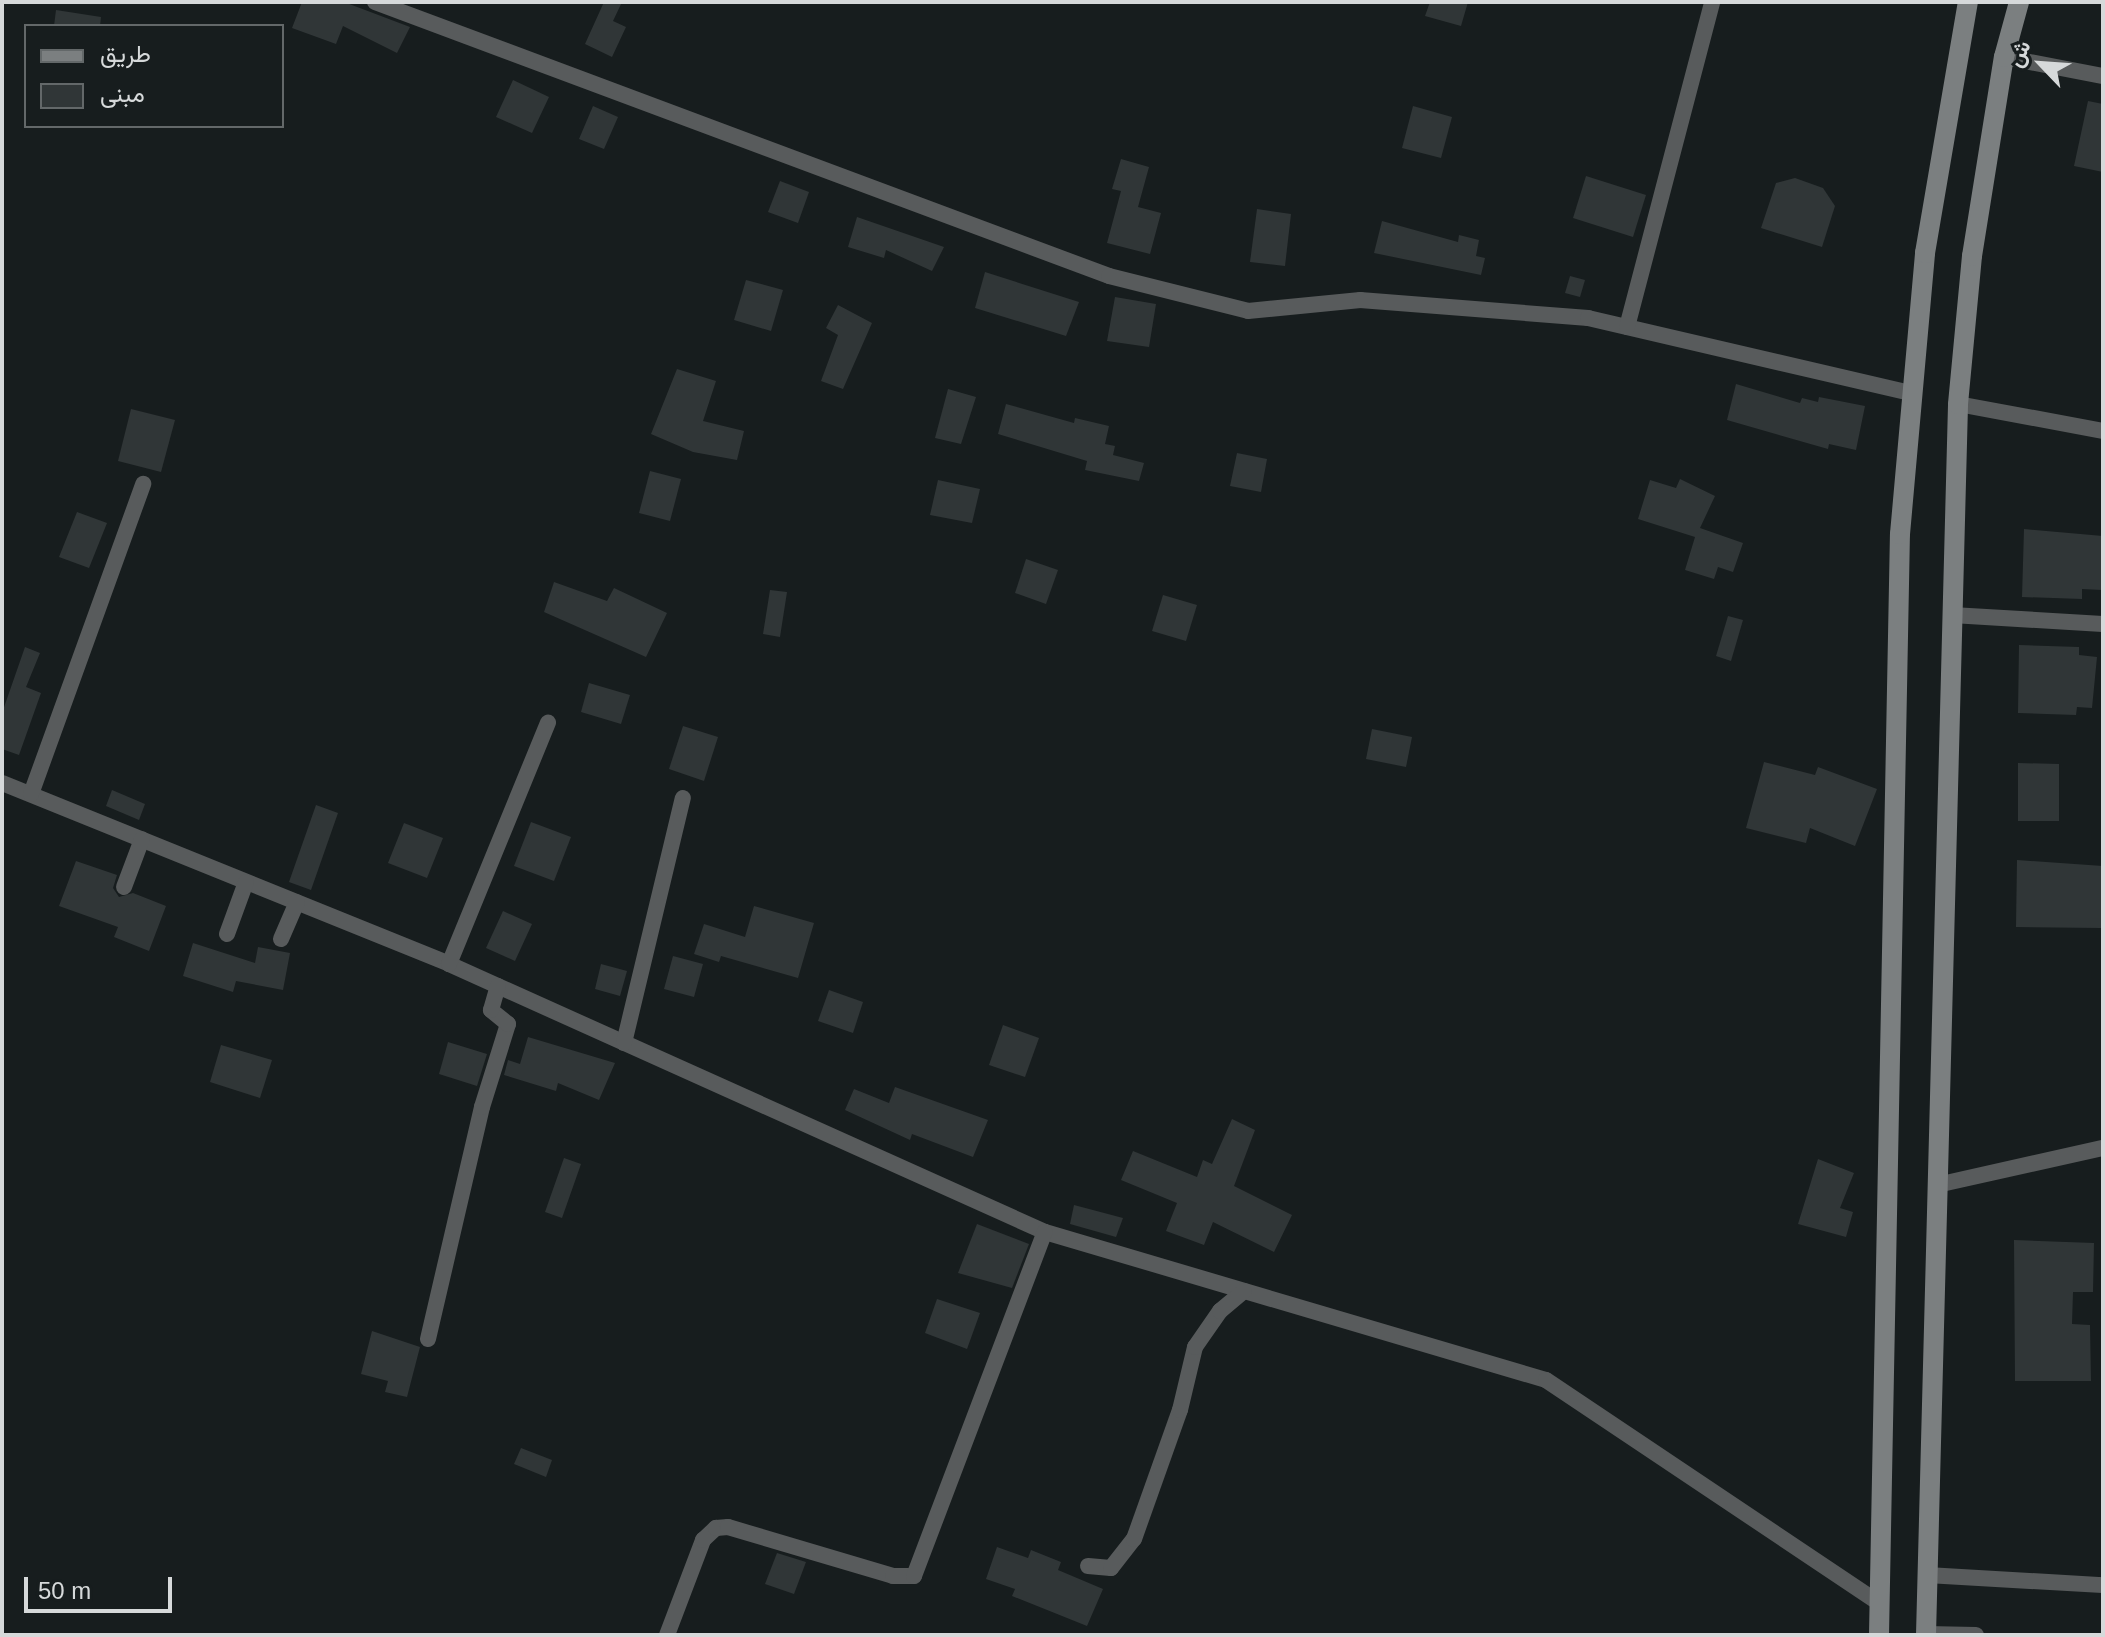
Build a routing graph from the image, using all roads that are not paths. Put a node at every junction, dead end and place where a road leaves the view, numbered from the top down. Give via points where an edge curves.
1 (375, 2) edge
2 (1712, 2) edge
3 (1968, 2) edge
4 (2019, 2) edge
5 (2004, 57) junction
6 (2103, 76) edge
7 (1627, 327) junction
8 (1910, 393) junction
9 (1958, 404) junction
10 (2103, 431) edge
11 (143, 484) dead end
12 (1952, 615) junction
13 (2103, 624) edge
14 (548, 723) dead end
15 (2, 783) edge
16 (31, 794) junction
17 (683, 798) dead end
18 (142, 839) junction
19 (246, 882) junction
20 (124, 887) dead end
21 (297, 902) junction
22 (227, 934) dead end
23 (281, 939) dead end
24 (449, 964) junction
25 (498, 986) junction
26 (624, 1043) junction
27 (2103, 1148) edge
28 (1937, 1185) junction
29 (1045, 1232) junction
30 (1244, 1291) junction
31 (428, 1339) dead end
32 (1088, 1566) dead end
33 (1927, 1575) junction
34 (2103, 1585) edge
35 (1879, 1603) junction
36 (1926, 1634) edge
37 (667, 1635) edge
38 (1879, 1635) edge
39 (1976, 1635) edge

1 - 7 street via 1109,276 1248,311 1360,300 1588,318
2 - 7 street
3 - 8 main road via 1937,175
4 - 5 main road
5 - 6 street
5 - 9 main road via 1972,256
7 - 8 street
8 - 35 main road via 1900,534
9 - 10 street
9 - 12 main road
11 - 16 street
12 - 13 street
12 - 28 main road
14 - 24 street
15 - 16 street
16 - 18 street
17 - 26 street
18 - 19 street
18 - 20 street
19 - 21 street
19 - 22 street
21 - 23 street
21 - 24 street
24 - 25 street
25 - 26 street
25 - 31 street via 491,1010 508,1024 482,1107
26 - 29 street
27 - 28 street
28 - 33 main road
29 - 30 street
29 - 37 street via 914,1576 893,1576 728,1527 716,1528 703,1540
30 - 32 street via 1220,1311 1195,1347 1180,1410 1134,1539 1111,1568
30 - 35 street via 1546,1380
33 - 34 street
33 - 36 main road
35 - 38 main road
36 - 39 street

